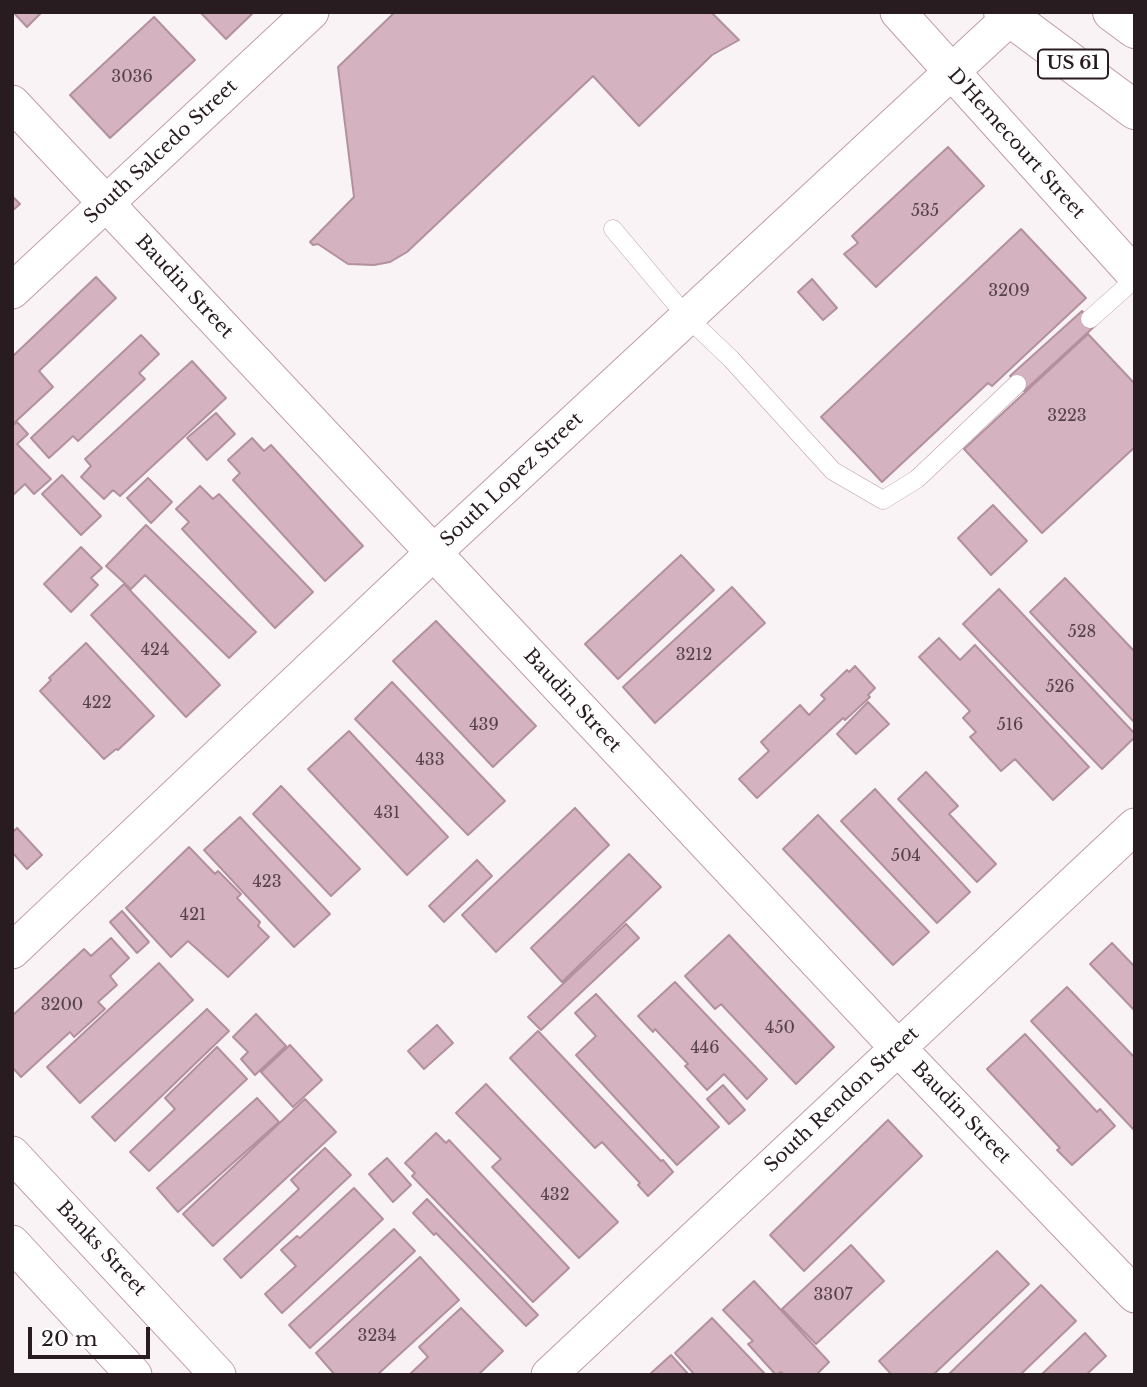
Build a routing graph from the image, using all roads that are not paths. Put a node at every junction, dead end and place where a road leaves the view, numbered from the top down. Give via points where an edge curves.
1 (311, 12) edge
2 (898, 12) edge
3 (1112, 12) edge
4 (1010, 14) edge
5 (1135, 29) edge
6 (950, 72) junction
7 (12, 103) edge
8 (1135, 110) edge
9 (106, 203) junction
10 (613, 229) dead end
11 (1135, 277) edge
12 (12, 291) edge
13 (687, 317) junction
14 (1090, 319) dead end
15 (1017, 384) dead end
16 (433, 553) junction
17 (1135, 826) edge
18 (12, 951) edge
19 (898, 1048) junction
20 (12, 1154) edge
21 (12, 1243) edge
22 (1135, 1295) edge
23 (134, 1375) edge
24 (218, 1375) edge
25 (549, 1375) edge

1 - 9 street, South Salcedo Street
2 - 6 street, D'Hemecourt Street
3 - 5 main road
4 - 6 street, South Lopez Street
4 - 8 main road, US 61
6 - 11 street, D'Hemecourt Street
6 - 13 street, South Lopez Street
7 - 9 street, Baudin Street
9 - 12 street, South Salcedo Street
9 - 16 street, Baudin Street
10 - 13 lane
11 - 14 lane
13 - 15 lane via 833,471 883,500 917,479
13 - 16 street, South Lopez Street
16 - 18 street, South Lopez Street
16 - 19 street, Baudin Street
17 - 19 street, South Rendon Street
19 - 22 street, Baudin Street
19 - 25 street, South Rendon Street
20 - 24 street, Banks Street
21 - 23 street

